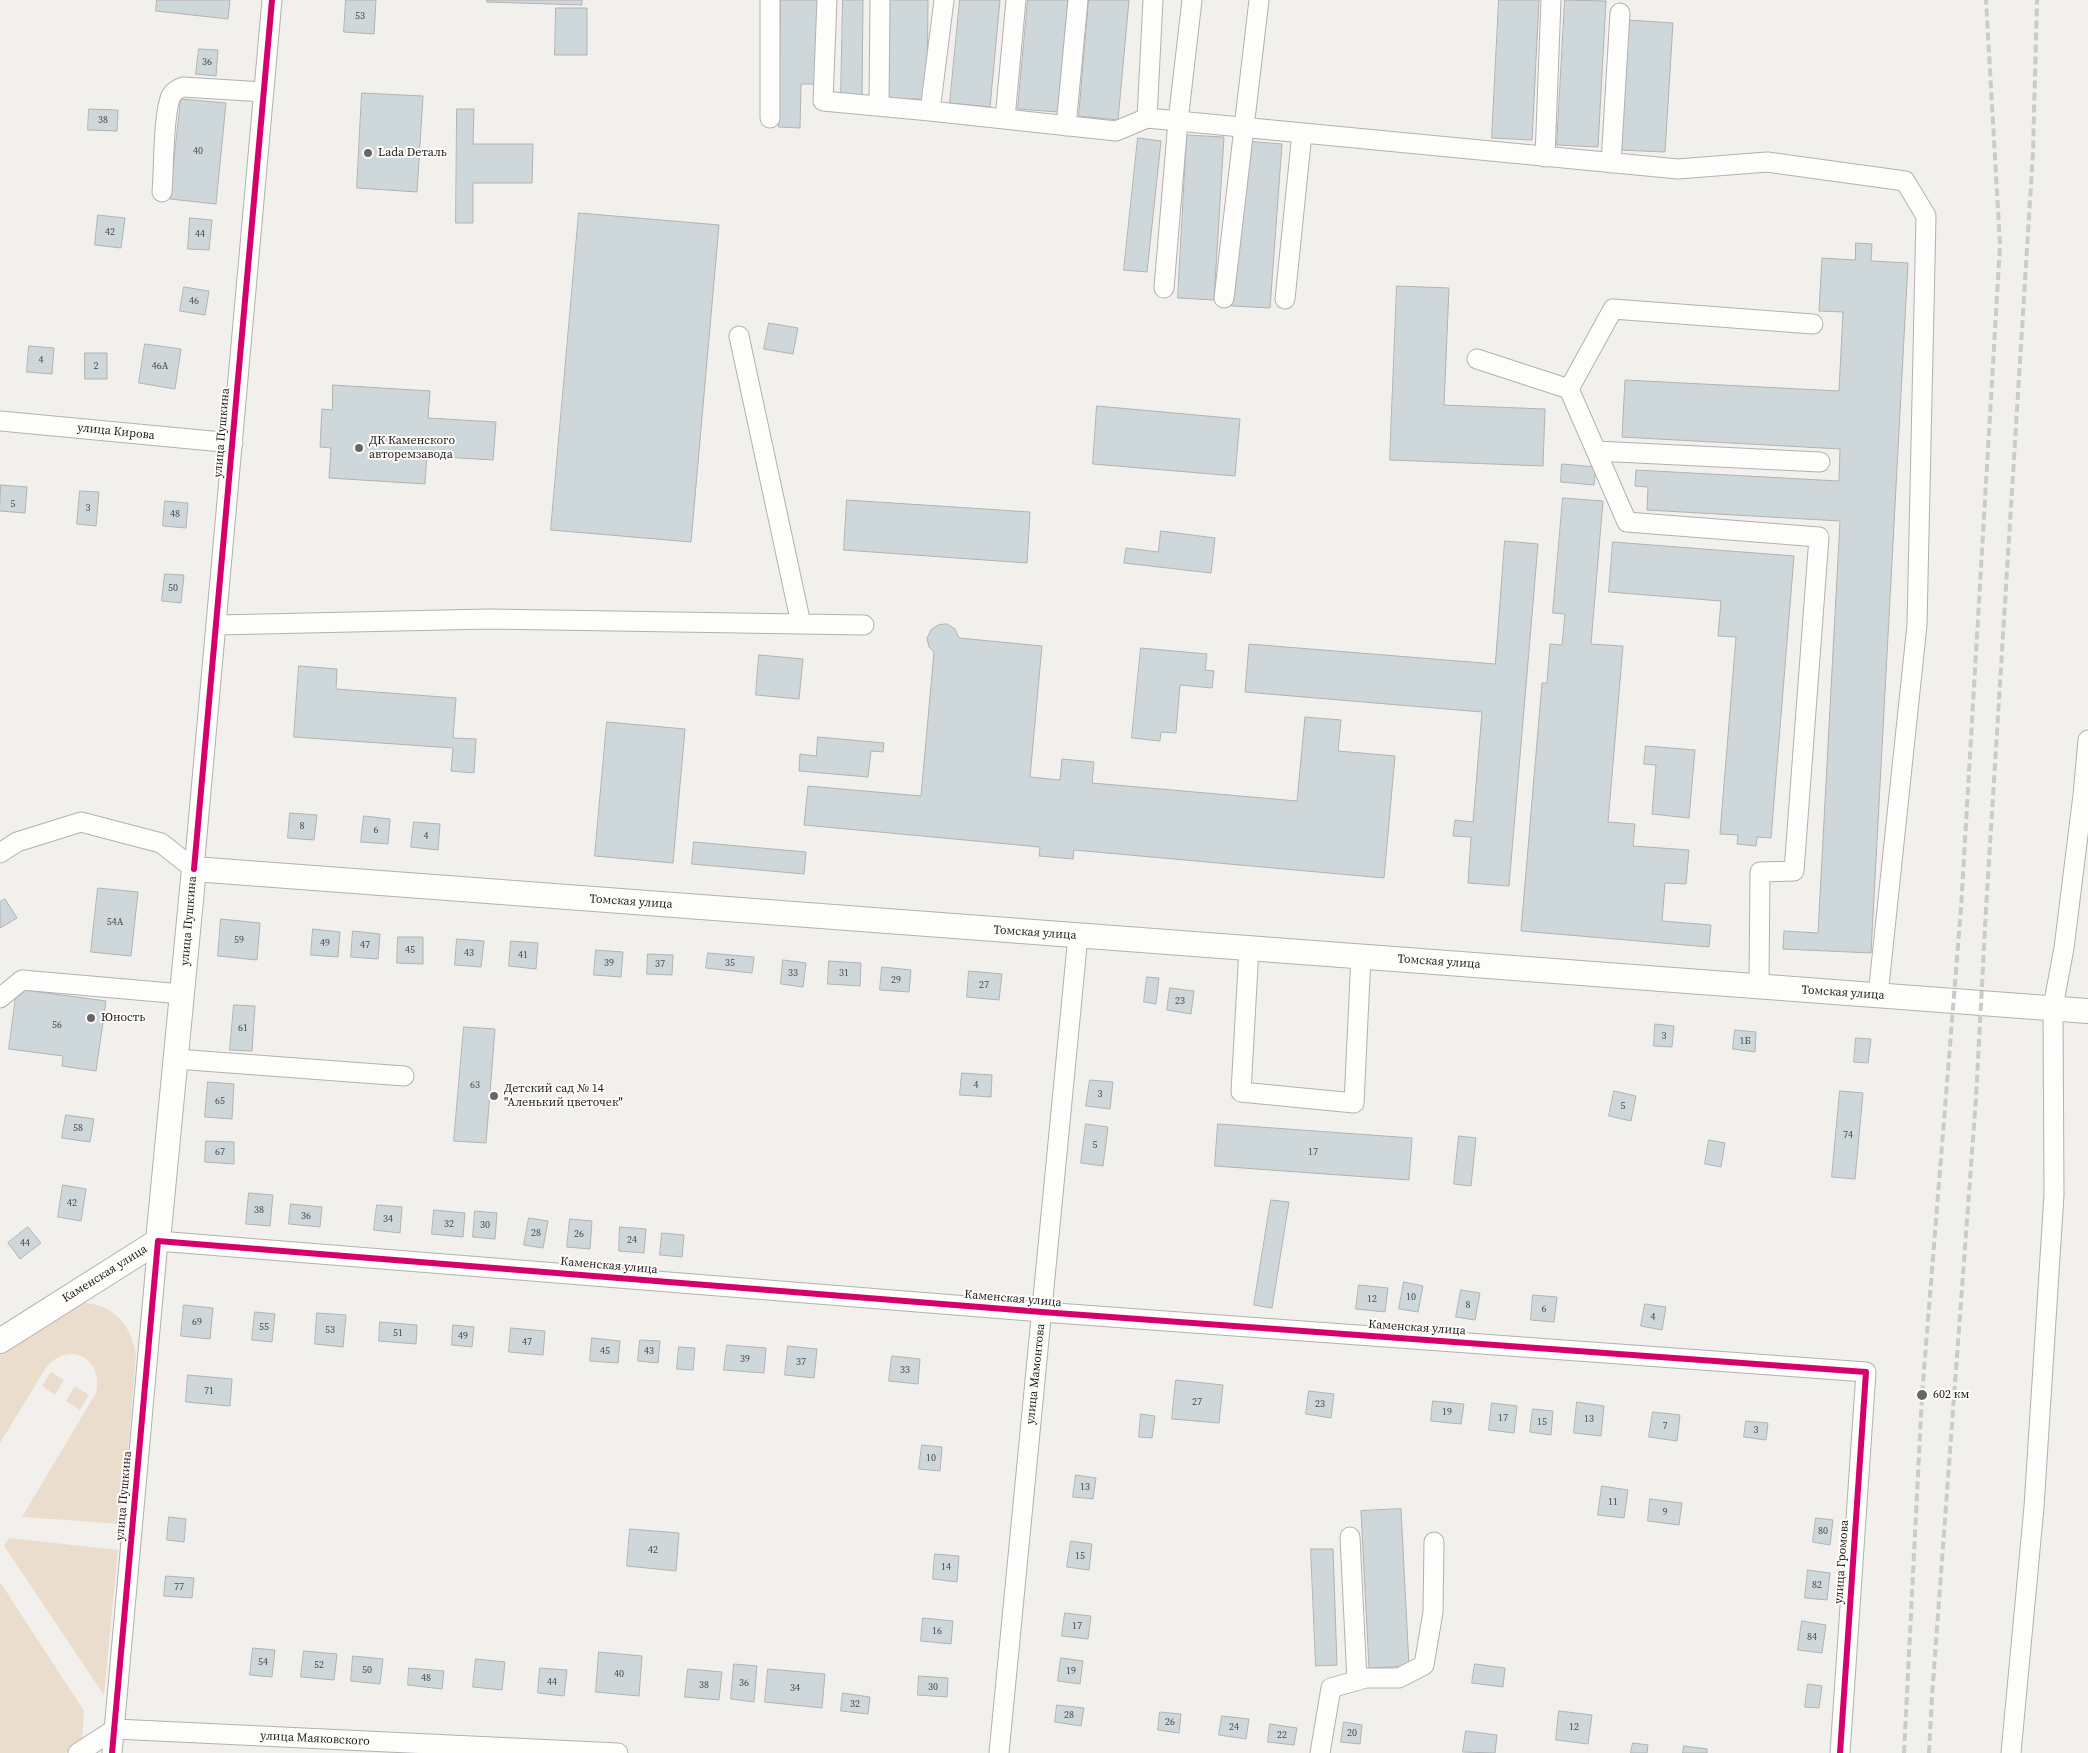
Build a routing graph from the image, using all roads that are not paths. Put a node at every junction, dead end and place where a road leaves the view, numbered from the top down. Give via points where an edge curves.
1 (272, 0) edge
2 (770, 0) edge
3 (827, 0) edge
4 (880, 0) edge
5 (944, 0) edge
6 (1016, 0) edge
7 (1078, 0) edge
8 (1153, 0) edge
9 (1192, 0) edge
10 (1259, 0) edge
11 (1551, 0) edge
12 (1620, 13) dead end
13 (264, 92) junction
14 (879, 106) junction
15 (930, 111) junction
16 (770, 118) dead end
17 (1147, 118) junction
18 (1004, 119) junction
19 (1178, 121) junction
20 (1066, 126) junction
21 (1245, 128) junction
22 (1302, 133) junction
23 (1545, 156) junction
24 (1611, 163) junction
25 (162, 192) dead end
26 (1164, 288) dead end
27 (1224, 298) dead end
28 (1285, 299) dead end
29 (1813, 324) dead end
30 (739, 336) dead end
31 (1477, 359) dead end
32 (1569, 388) junction
33 (0, 421) edge
34 (233, 444) junction
35 (1596, 451) junction
36 (1820, 462) dead end
37 (801, 624) junction
38 (216, 625) junction
39 (864, 626) dead end
40 (2088, 740) edge
41 (0, 853) edge
42 (194, 869) junction
43 (1078, 936) junction
44 (1249, 948) junction
45 (1361, 956) junction
46 (1759, 986) junction
47 (182, 994) junction
48 (1878, 995) junction
49 (0, 998) edge
50 (2053, 1007) junction
51 (2088, 1010) edge
52 (176, 1058) junction
53 (404, 1076) dead end
54 (158, 1241) junction
55 (1042, 1312) junction
56 (0, 1341) edge
57 (1866, 1372) joint
58 (1350, 1537) dead end
59 (1434, 1542) dead end
60 (1357, 1681) junction
61 (115, 1729) junction
62 (78, 1753) edge
63 (112, 1753) edge
64 (618, 1753) edge
65 (999, 1753) edge
66 (1320, 1753) edge
67 (1840, 1753) edge
68 (2011, 1753) edge

1 - 13 street, улица Пушкина
2 - 16 street
3 - 14 street via 823,100
4 - 14 street
5 - 15 street
6 - 18 street
7 - 20 street
8 - 17 street
9 - 19 street
10 - 21 street
11 - 23 street
12 - 24 street
13 - 25 street via 176,89 167,114
13 - 34 street, улица Пушкина
14 - 15 street
15 - 18 street
17 - 19 street
17 - 20 street via 1116,131
18 - 20 street
19 - 21 street
19 - 26 street
21 - 22 street
21 - 27 street
22 - 23 street
22 - 28 street
23 - 24 street
24 - 48 street via 1678,169 1767,162 1905,181 1926,216 1917,625
29 - 32 street via 1613,309
30 - 37 street
31 - 32 street
32 - 35 street
33 - 34 street, улица Кирова
34 - 38 street, улица Пушкина
35 - 36 street
35 - 46 street via 1627,522 1819,537 1794,872 1760,872
37 - 38 street via 489,619
37 - 39 street
38 - 42 street, улица Пушкина
40 - 50 street via 2064,948
41 - 42 street via 17,842 81,822 161,843
42 - 43 main road, Томская улица
42 - 47 main road, улица Пушкина
43 - 44 main road, Томская улица
43 - 55 street, улица Мамонтова
44 - 45 main road, Томская улица
44 - 45 street via 1241,1092 1354,1103
45 - 46 main road, Томская улица
46 - 48 main road, Томская улица
47 - 49 street via 22,980
47 - 52 main road, улица Пушкина
48 - 50 main road, Томская улица
50 - 51 main road, Томская улица
50 - 68 street via 2054,1194 2034,1507
52 - 53 street
52 - 54 main road, улица Пушкина
54 - 55 street, Каменская улица
54 - 56 main road, Каменская улица
54 - 61 street, улица Пушкина
55 - 57 street, Каменская улица
55 - 65 street, улица Мамонтова
57 - 67 street, улица Громова
58 - 60 street
59 - 60 street via 1433,1612 1424,1665 1399,1678
60 - 66 street via 1331,1688
61 - 62 street
61 - 63 street, улица Пушкина
61 - 64 street, улица Маяковского

